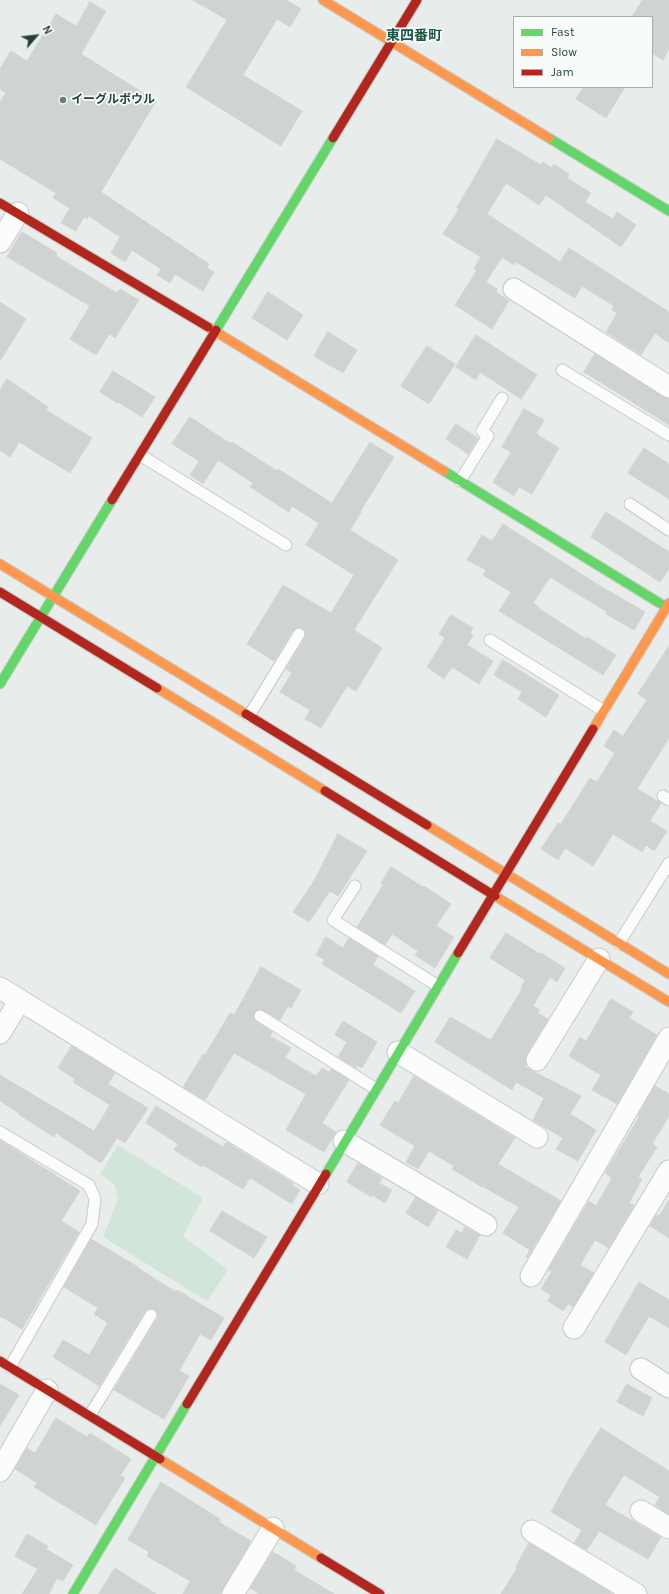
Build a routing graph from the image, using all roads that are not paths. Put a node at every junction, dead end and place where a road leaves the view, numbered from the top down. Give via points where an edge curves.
1 (323, 0) edge
2 (417, 0) edge
3 (392, 42) junction
4 (0, 203) edge
5 (669, 211) edge
6 (18, 213) junction
7 (0, 242) edge
8 (514, 290) dead end
9 (216, 332) junction
10 (562, 370) dead end
11 (669, 387) edge
12 (502, 398) dead end
13 (669, 436) edge
14 (140, 455) junction
15 (460, 481) junction
16 (630, 504) dead end
17 (669, 530) edge
18 (286, 545) dead end
19 (0, 564) edge
20 (0, 592) edge
21 (53, 597) junction
22 (668, 605) edge
23 (40, 617) junction
24 (299, 634) dead end
25 (490, 640) dead end
26 (0, 684) edge
27 (604, 711) junction
28 (249, 716) junction
29 (669, 863) edge
30 (506, 873) junction
31 (355, 886) dead end
32 (494, 894) junction
33 (619, 943) junction
34 (599, 959) junction
35 (669, 974) edge
36 (438, 986) junction
37 (0, 988) edge
38 (20, 1000) junction
39 (669, 1002) edge
40 (260, 1016) dead end
41 (0, 1033) edge
42 (669, 1038) edge
43 (398, 1052) junction
44 (537, 1060) dead end
45 (376, 1089) junction
46 (0, 1132) edge
47 (538, 1137) dead end
48 (344, 1141) junction
49 (669, 1171) edge
50 (318, 1184) junction
51 (486, 1225) dead end
52 (531, 1276) dead end
53 (151, 1315) dead end
54 (574, 1328) dead end
55 (0, 1361) edge
56 (10, 1367) junction
57 (641, 1369) dead end
58 (669, 1387) edge
59 (47, 1390) junction
60 (90, 1415) junction
61 (156, 1456) junction
62 (0, 1471) edge
63 (641, 1511) dead end
64 (273, 1528) junction
65 (669, 1528) edge
66 (532, 1531) dead end
67 (73, 1594) edge
68 (233, 1594) edge
69 (380, 1594) edge
70 (636, 1594) edge

1 - 3 street
2 - 3 street
3 - 5 street
3 - 9 street
4 - 6 street
6 - 7 street
6 - 9 street
8 - 11 street
9 - 14 street
9 - 15 street
10 - 13 lane
12 - 15 lane via 482,432 488,436
14 - 18 lane
14 - 21 street
15 - 22 street
16 - 17 lane
19 - 21 street
20 - 23 street
21 - 23 street
21 - 28 street
22 - 27 street
23 - 26 street
23 - 32 street
24 - 28 lane
25 - 27 lane
27 - 30 street
28 - 30 street
29 - 33 lane
30 - 32 street
30 - 33 street
31 - 36 lane via 334,920
32 - 34 street
32 - 36 street
33 - 35 street
34 - 39 street
34 - 44 street
36 - 43 street
37 - 38 street
38 - 41 street
38 - 50 street
40 - 45 lane
42 - 52 street
43 - 45 street
43 - 47 street
45 - 48 street
46 - 56 lane via 89,1185 95,1199 92,1224
48 - 50 street
48 - 51 street
49 - 54 street
50 - 61 street
53 - 60 lane
55 - 56 street
56 - 59 street
57 - 58 street
59 - 60 street
59 - 62 street
60 - 61 street
61 - 64 street
61 - 67 street
63 - 65 street
64 - 68 street
64 - 69 street
66 - 70 street

